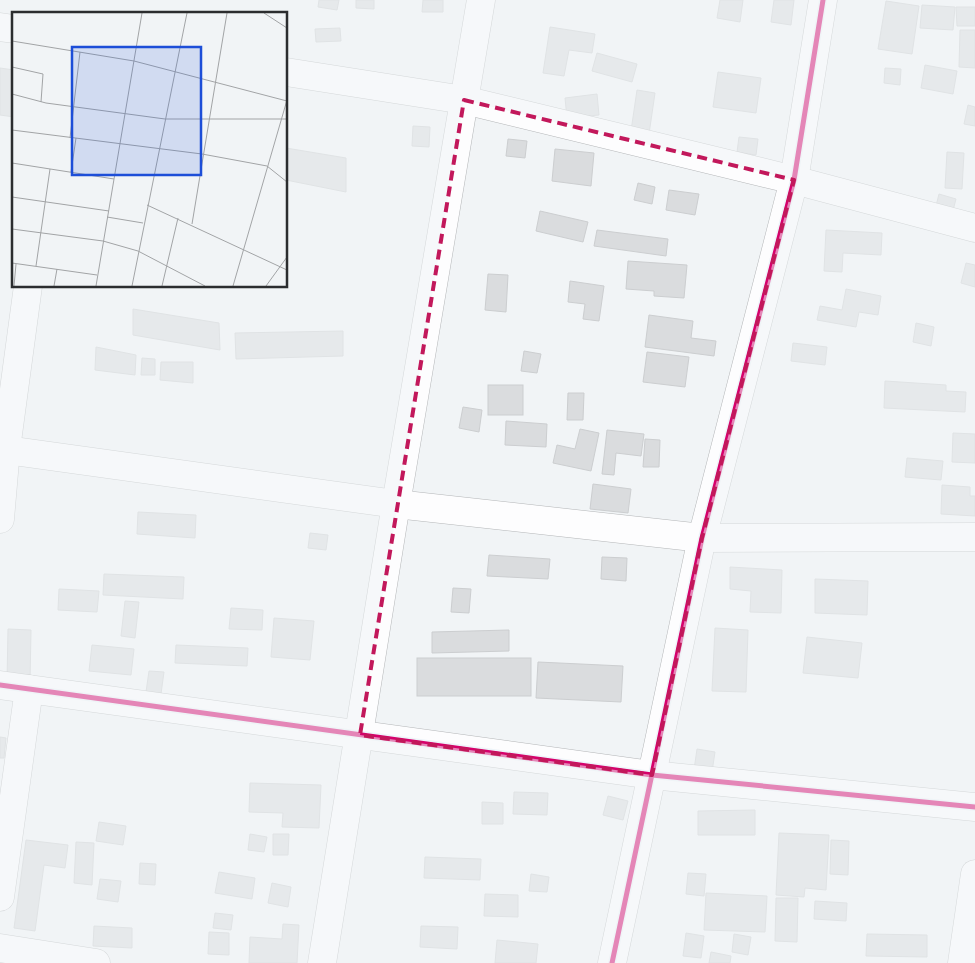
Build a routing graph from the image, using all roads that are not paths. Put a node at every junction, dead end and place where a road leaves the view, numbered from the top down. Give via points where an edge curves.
1 (481, 0) edge
2 (823, 0) edge
3 (288, 72) edge
4 (464, 100) junction
5 (794, 180) junction
6 (975, 228) edge
7 (28, 288) edge
8 (3, 449) edge
9 (396, 504) junction
10 (0, 518) edge
11 (975, 536) edge
12 (702, 538) junction
13 (0, 685) edge
14 (29, 689) junction
15 (360, 734) junction
16 (652, 775) junction
17 (975, 807) edge
18 (975, 874) edge
19 (0, 897) edge
20 (0, 948) edge
21 (96, 963) edge
22 (322, 963) edge
23 (612, 963) edge
24 (962, 963) edge

1 - 4 street
2 - 5 street
3 - 4 street
4 - 5 street
4 - 9 street
5 - 6 street
5 - 12 street
7 - 8 street
8 - 9 street
8 - 10 street
9 - 12 street
9 - 15 street
11 - 12 street
12 - 16 street
13 - 14 street
14 - 15 street
14 - 19 street
15 - 16 street
15 - 22 street
16 - 17 street
16 - 23 street
18 - 24 street
20 - 21 street

